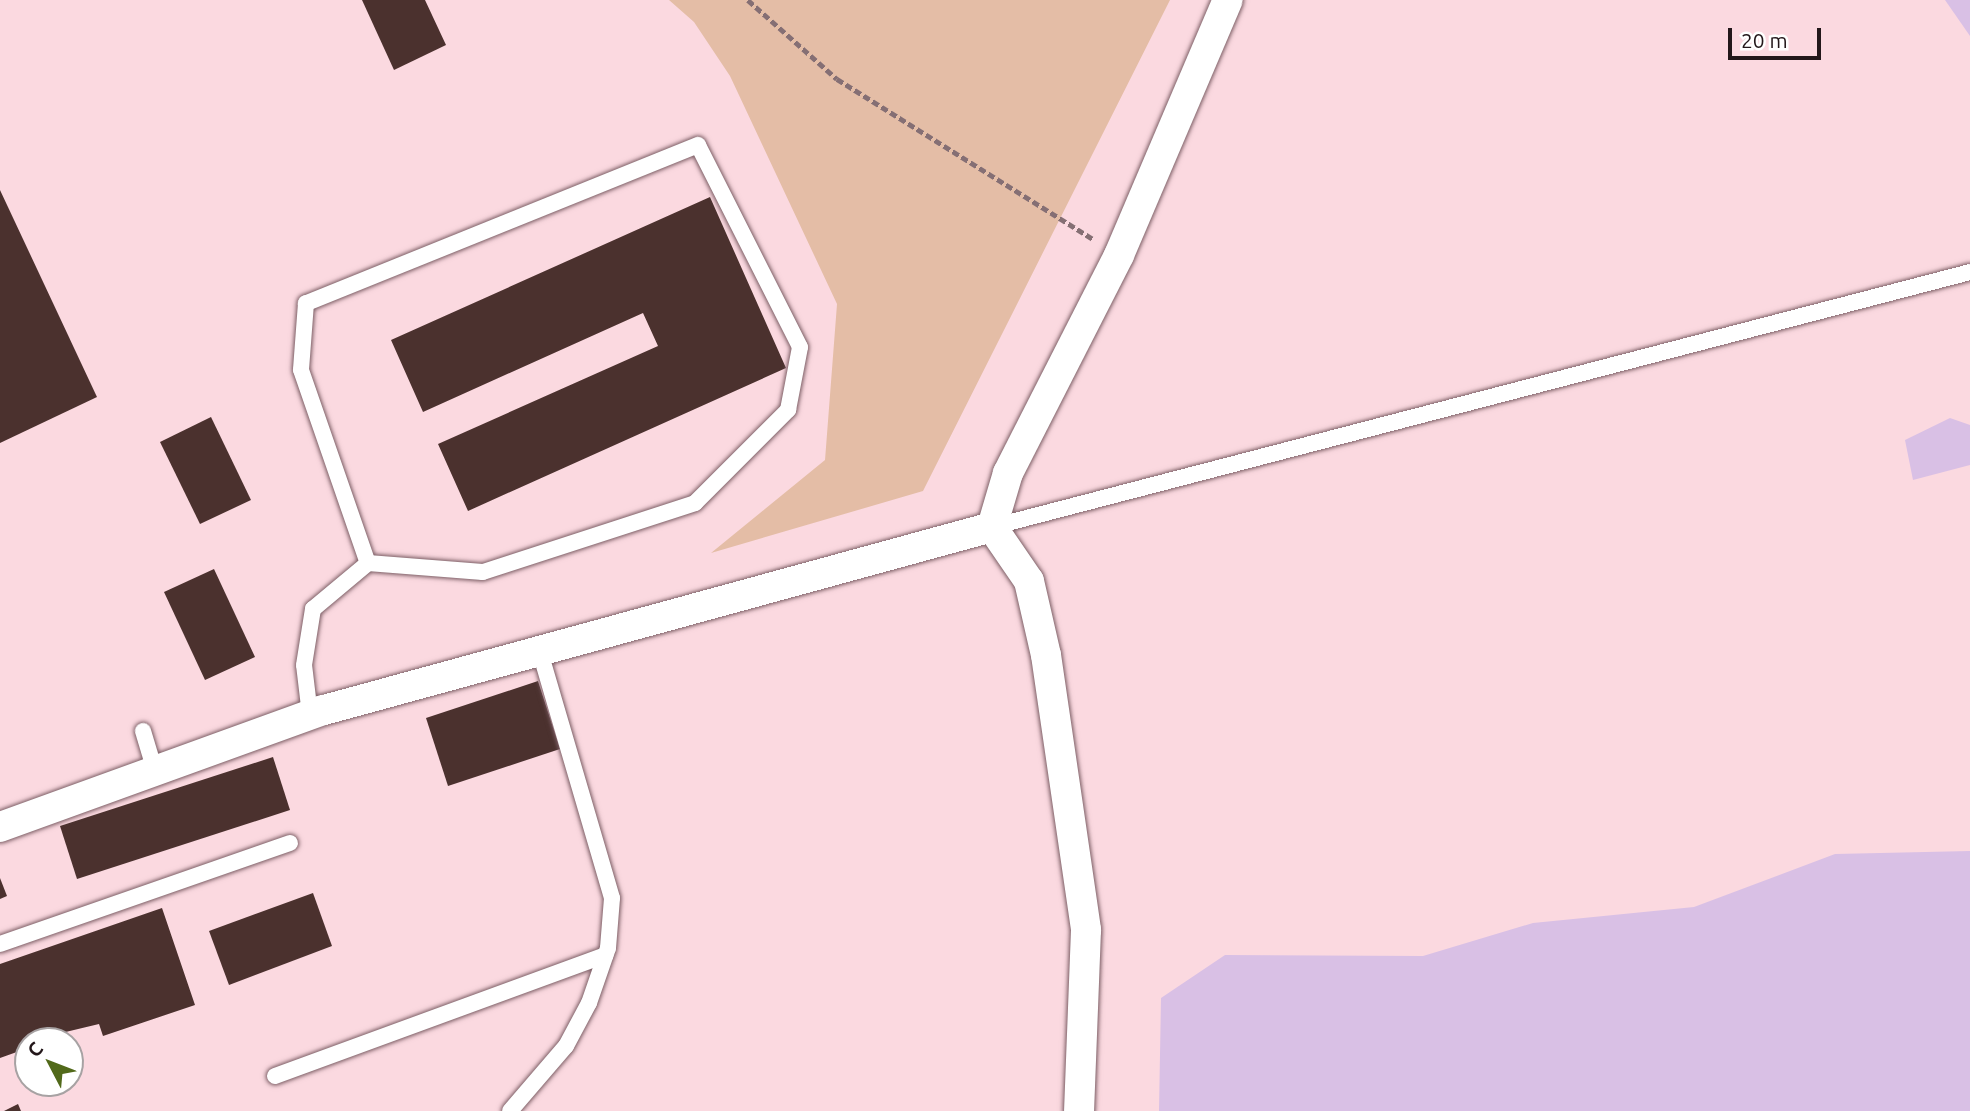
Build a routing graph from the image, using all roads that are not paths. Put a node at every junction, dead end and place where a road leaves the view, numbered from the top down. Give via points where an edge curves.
1 (1228, 0) edge
2 (1970, 272) edge
3 (992, 527) junction
4 (368, 563) junction
5 (539, 649) junction
6 (310, 715) junction
7 (143, 731) dead end
8 (155, 771) junction
9 (0, 827) edge
10 (290, 843) dead end
11 (0, 944) edge
12 (606, 955) junction
13 (275, 1076) dead end
14 (510, 1111) edge
15 (1079, 1111) edge

1 - 3 street via 1119,256 1007,474
2 - 3 lane
3 - 5 street
3 - 15 street via 1029,581 1048,668 1086,930
4 - 4 lane via 483,572 695,503 788,410 800,346 698,145 306,303 301,370
4 - 6 lane via 313,609 304,664
5 - 6 street
5 - 12 lane via 612,898
6 - 8 street
7 - 8 lane
8 - 9 street
10 - 11 lane
12 - 13 lane
12 - 14 lane via 566,1046

